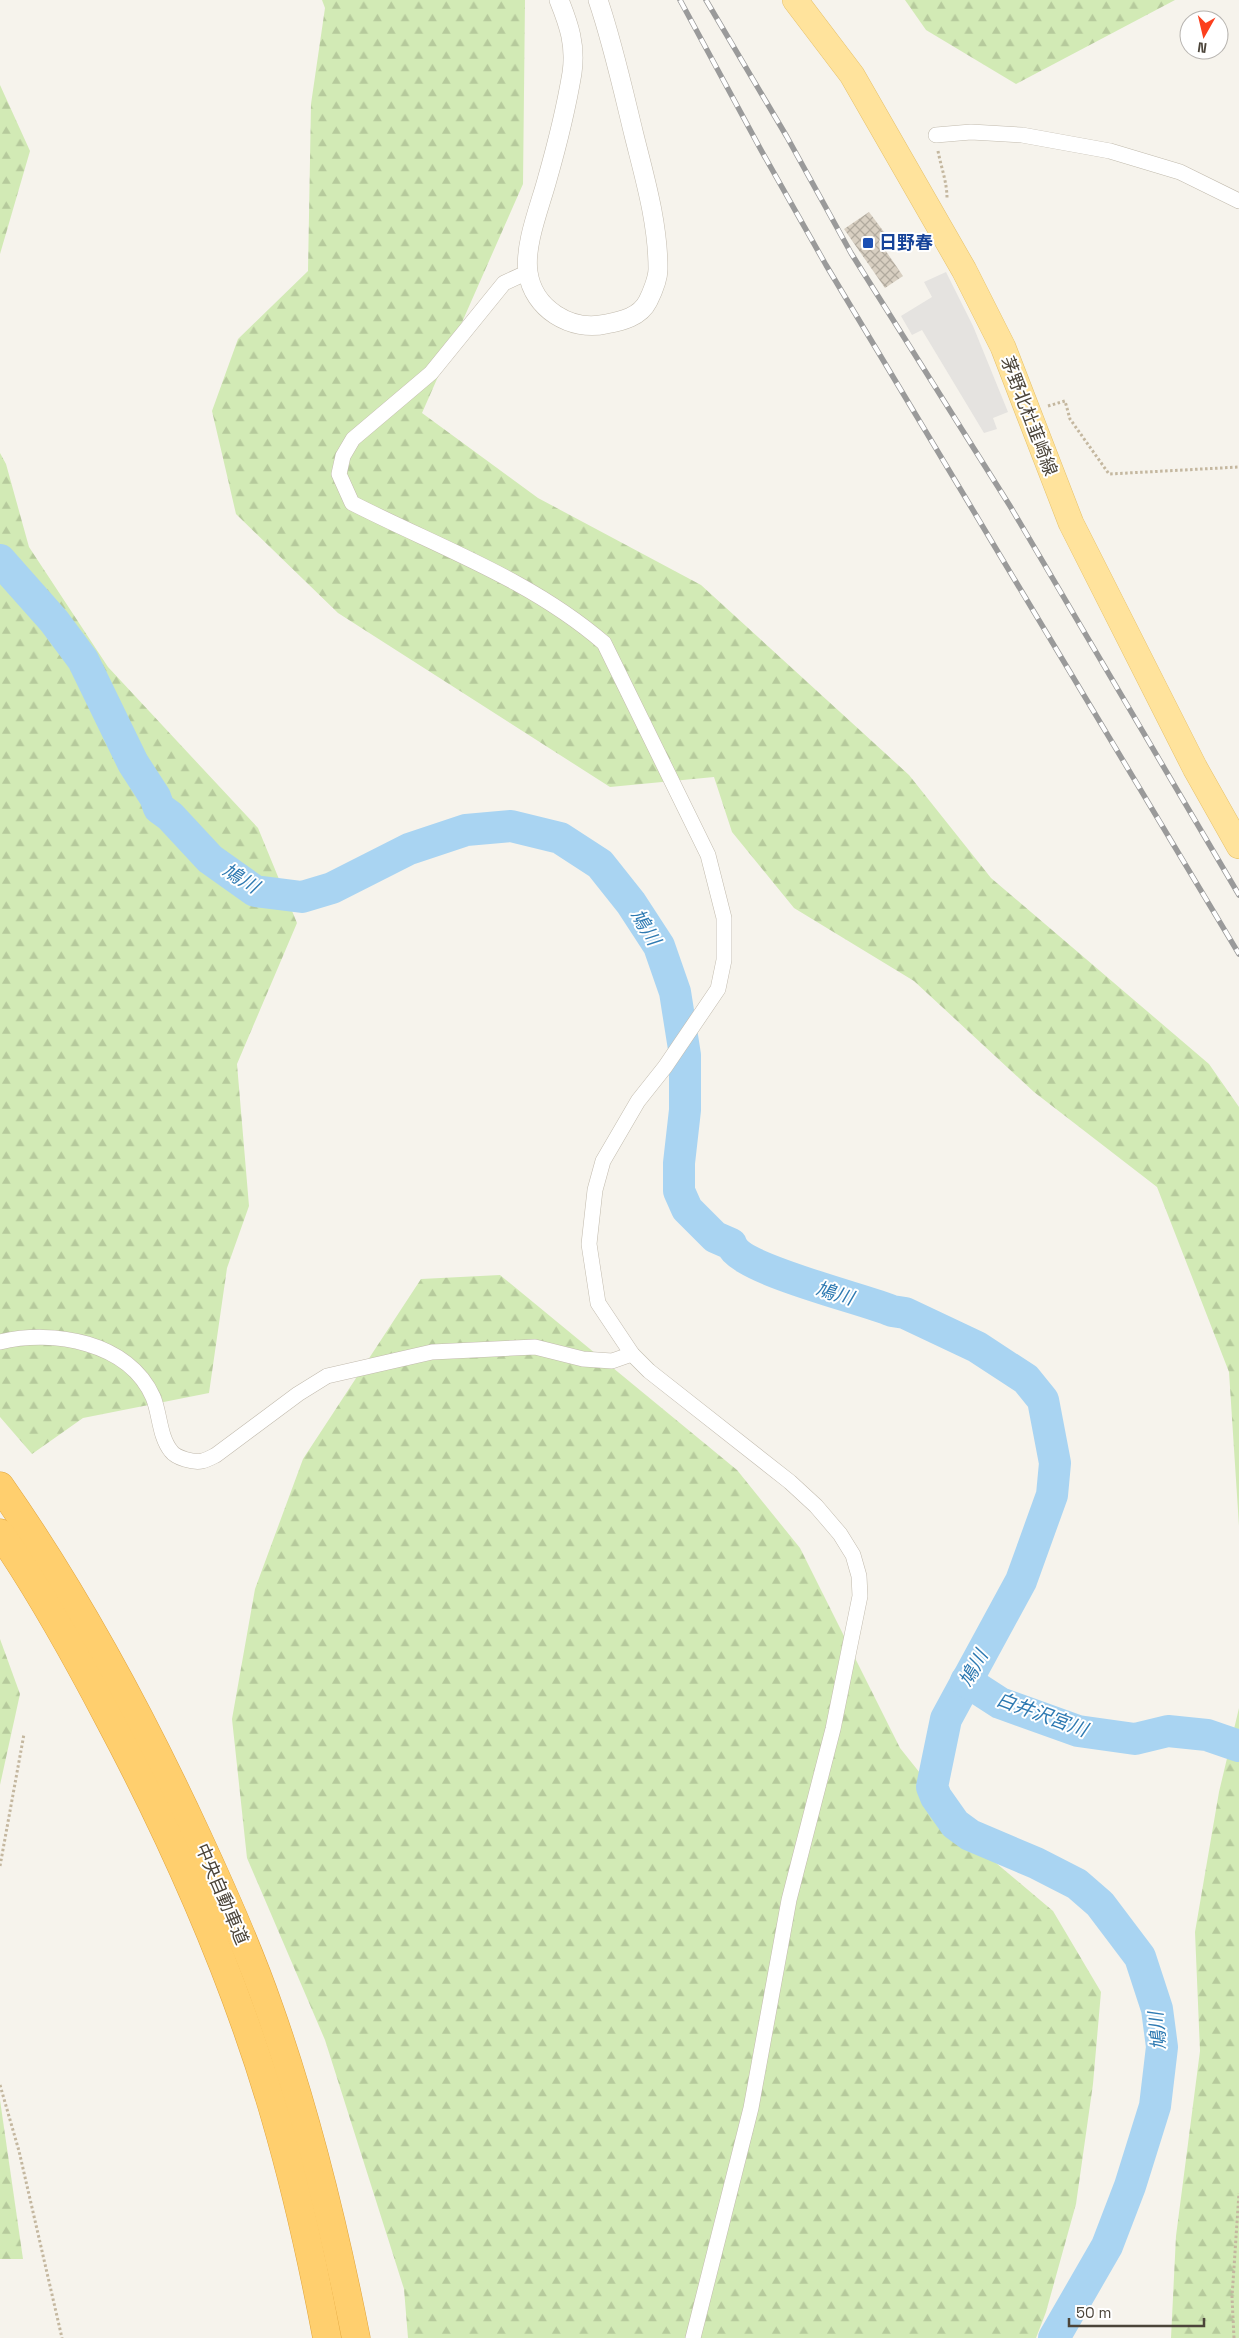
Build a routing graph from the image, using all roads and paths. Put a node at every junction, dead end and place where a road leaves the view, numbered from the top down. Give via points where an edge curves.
1 (559, 0) edge
2 (598, 0) edge
3 (795, 0) edge
4 (936, 135) joint
5 (1239, 201) edge
6 (947, 202) dead end
7 (528, 272) junction
8 (1045, 407) dead end
9 (1239, 467) edge
10 (1239, 846) edge
11 (0, 1342) edge
12 (632, 1354) junction
13 (0, 1486) edge
14 (0, 1533) edge
15 (24, 1734) dead end
16 (0, 1866) edge
17 (0, 2084) edge
18 (1239, 2193) edge
19 (62, 2338) edge
20 (327, 2338) edge
21 (356, 2338) edge
22 (693, 2338) edge
23 (1234, 2338) edge

1 - 7 street via 572,34 572,72 528,252
2 - 7 street via 610,35 649,194 658,272 647,303 629,319 600,325 578,325 559,318 538,300
3 - 10 main road, 茅野北杜韮崎線 via 852,75 964,270 1003,347 1071,523 1195,768
4 - 5 street via 971,132 1022,135 1110,151 1180,172
4 - 6 path
7 - 12 street via 504,283 432,373 353,439 343,456 339,474 352,503 460,553 523,587 578,622 604,644 708,855 724,918 724,960 718,989 638,1102 603,1161 595,1190 588,1244 598,1303
8 - 9 path via 1065,401 1070,419 1109,474
11 - 12 street via 52,1337 96,1345 110,1352 145,1380 171,1452 186,1460 201,1462 216,1455 327,1376 432,1352 535,1347 584,1359 612,1361
12 - 22 street via 667,1388 790,1482 816,1506 853,1555 859,1576 860,1596 833,1729 789,1900 752,2108
13 - 21 highway, 中央自動車道 via 62,1583 158,1752 223,1893 269,2007 301,2108 342,2267
14 - 20 highway, 中央自動車道 via 84,1671 134,1765 198,1902 242,2016 275,2116
15 - 16 path
17 - 19 path via 19,2151
18 - 23 path via 1232,2297

